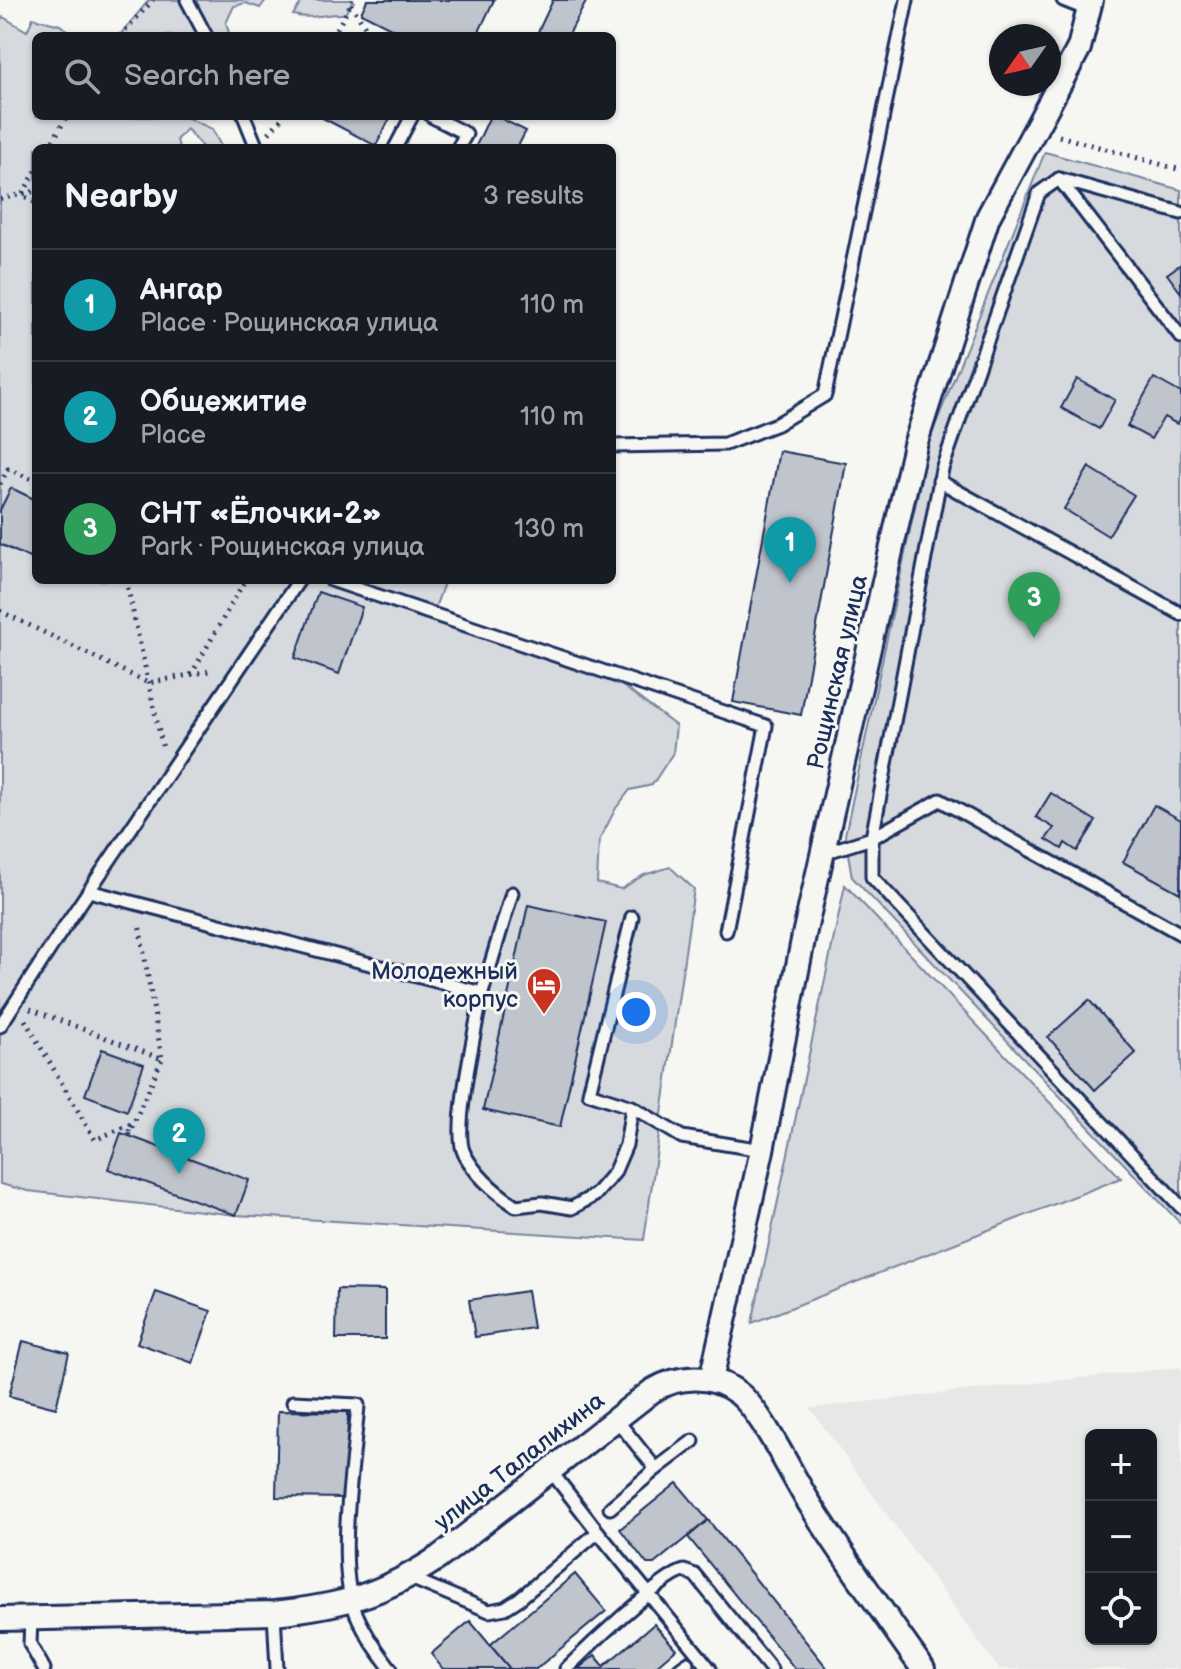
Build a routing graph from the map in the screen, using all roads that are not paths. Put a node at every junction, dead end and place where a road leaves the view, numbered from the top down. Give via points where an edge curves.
1 (187, 0) edge
2 (907, 0) edge
3 (1063, 0) edge
4 (1090, 5) edge
5 (204, 32) edge
6 (246, 120) edge
7 (410, 120) edge
8 (439, 120) edge
9 (255, 144) edge
10 (397, 144) edge
11 (460, 144) edge
12 (1059, 179) junction
13 (1181, 213) edge
14 (1181, 337) edge
15 (616, 446) edge
16 (939, 481) junction
17 (296, 584) edge
18 (343, 584) edge
19 (1181, 614) edge
20 (872, 838) junction
21 (823, 853) junction
22 (89, 891) junction
23 (512, 893) dead end
24 (632, 917) dead end
25 (726, 931) dead end
26 (1181, 934) edge
27 (482, 993) junction
28 (0, 1026) edge
29 (632, 1107) junction
30 (762, 1150) junction
31 (1181, 1207) edge
32 (711, 1380) junction
33 (293, 1402) dead end
34 (615, 1418) junction
35 (693, 1441) dead end
36 (656, 1469) junction
37 (550, 1470) junction
38 (610, 1508) dead end
39 (598, 1532) junction
40 (407, 1577) junction
41 (649, 1594) junction
42 (352, 1601) junction
43 (274, 1613) junction
44 (31, 1617) junction
45 (0, 1619) edge
46 (44, 1669) edge
47 (277, 1669) edge
48 (391, 1669) edge
49 (566, 1669) edge
50 (710, 1669) edge
51 (771, 1669) edge
52 (923, 1669) edge

1 - 5 lane
2 - 15 lane via 825,395 777,424 725,444
3 - 4 lane
4 - 21 street, Рощинская улица via 1079,48 988,217 915,445
6 - 9 lane
7 - 10 lane
8 - 11 lane via 466,134
12 - 13 lane
12 - 14 lane
12 - 16 lane via 1039,193
16 - 19 lane
16 - 20 lane
17 - 22 lane
18 - 25 lane via 766,726
20 - 21 lane
20 - 26 lane via 940,800
20 - 31 lane via 872,877
21 - 30 street, Рощинская улица
22 - 27 lane
22 - 28 lane
23 - 27 lane
24 - 29 lane via 589,1093
27 - 29 lane via 461,1120 462,1151 496,1193 516,1206 572,1208 595,1195 614,1173 626,1145
29 - 30 lane via 682,1137
30 - 32 street, Рощинская улица
32 - 34 street, улица Талалихина via 669,1382
32 - 52 street via 739,1393 754,1411 809,1503
33 - 42 lane via 358,1405 346,1553
34 - 36 lane
34 - 37 street, улица Талалихина
35 - 36 lane
36 - 38 lane
37 - 39 lane
37 - 40 street, улица Талалихина
39 - 40 lane via 519,1599 497,1610 480,1609
39 - 41 lane
40 - 42 street, улица Талалихина
41 - 49 lane
41 - 50 lane
41 - 51 lane via 677,1573 695,1575
42 - 43 street, улица Талалихина
42 - 48 lane via 368,1637
43 - 44 street, улица Талалихина
43 - 47 lane
44 - 45 street, улица Талалихина
44 - 46 lane via 30,1644

